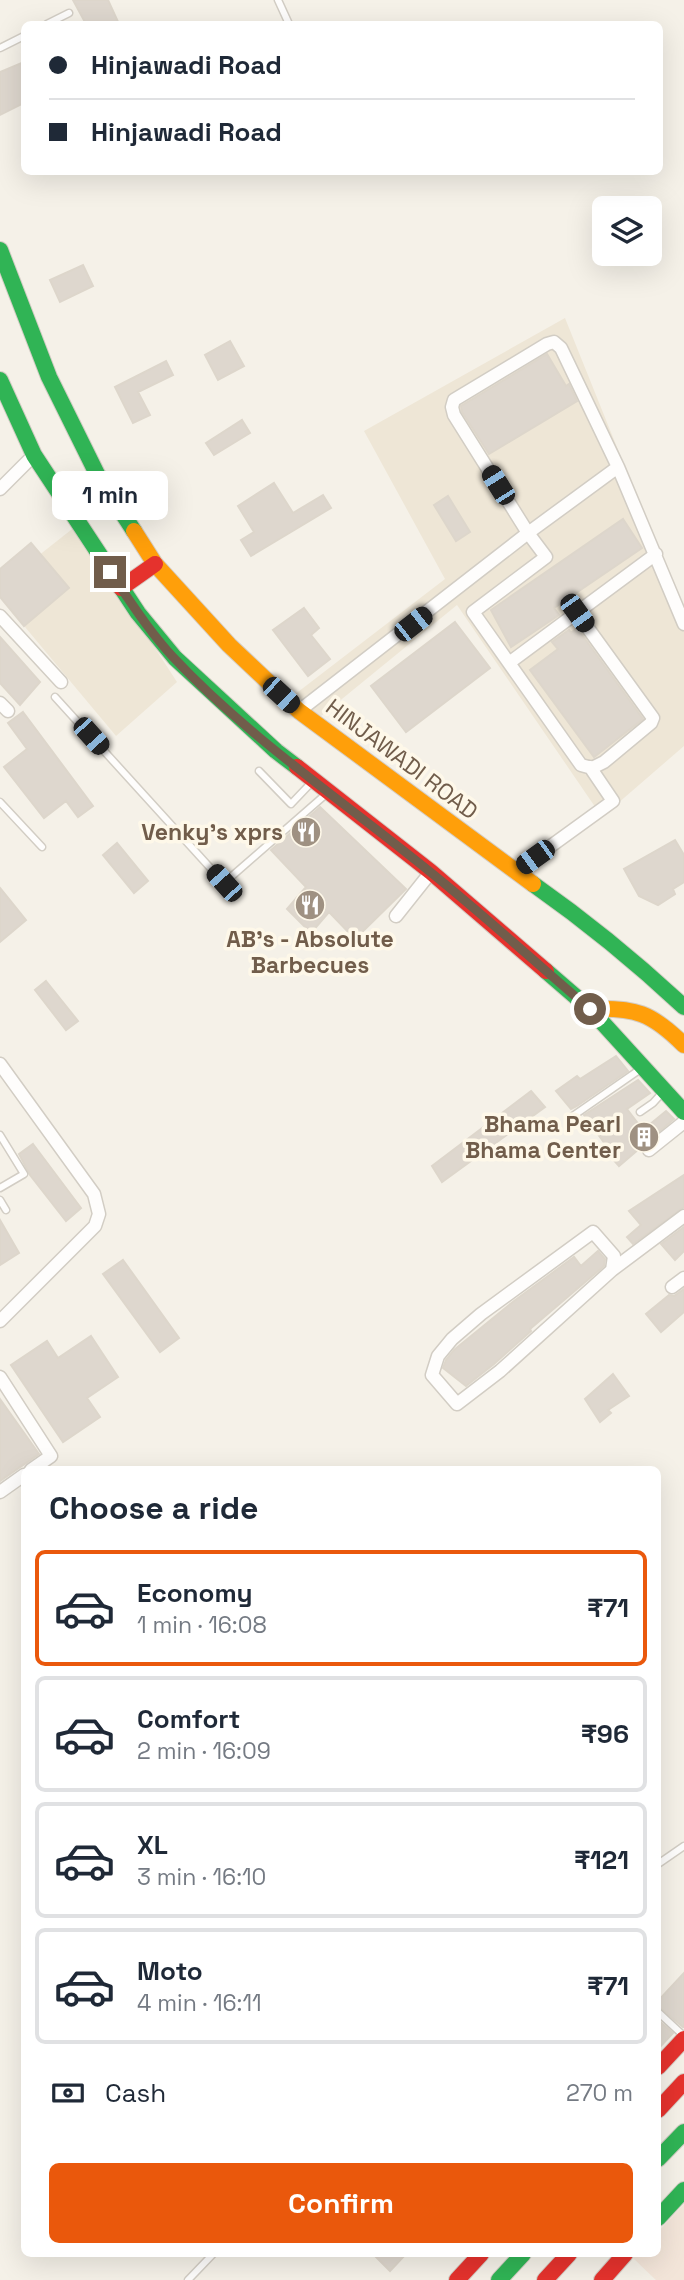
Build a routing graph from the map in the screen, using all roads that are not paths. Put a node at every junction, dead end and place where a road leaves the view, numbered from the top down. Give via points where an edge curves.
1 (278, 0) edge
2 (69, 13) dead end
3 (53, 21) edge
4 (288, 21) edge
5 (21, 38) edge
6 (0, 48) edge
7 (0, 250) edge
8 (0, 380) edge
9 (34, 455) junction
10 (618, 467) junction
11 (0, 489) edge
12 (528, 533) junction
13 (656, 554) junction
14 (155, 564) junction
15 (121, 588) junction
16 (577, 613) junction
17 (0, 616) edge
18 (684, 624) edge
19 (509, 663) junction
20 (61, 682) dead end
21 (55, 697) dead end
22 (299, 711) junction
23 (590, 767) junction
24 (259, 771) dead end
25 (314, 780) junction
26 (330, 792) junction
27 (0, 802) edge
28 (42, 847) dead end
29 (431, 872) junction
30 (515, 872) junction
31 (396, 916) dead end
32 (684, 1007) edge
33 (590, 1009) junction
34 (684, 1045) edge
35 (0, 1064) edge
36 (643, 1066) junction
37 (665, 1089) junction
38 (640, 1112) dead end
39 (684, 1112) edge
40 (570, 1118) dead end
41 (684, 1122) edge
42 (0, 1135) edge
43 (649, 1150) dead end
44 (0, 1188) edge
45 (0, 1200) edge
46 (6, 1210) dead end
47 (684, 1216) edge
48 (612, 1269) junction
49 (684, 1278) edge
50 (672, 1287) dead end
51 (0, 1321) edge
52 (0, 1377) edge
53 (37, 1466) edge
54 (21, 1477) edge
55 (0, 1492) edge
56 (684, 1846) edge
57 (661, 1862) edge
58 (661, 2015) edge
59 (684, 2037) edge
60 (661, 2064) edge
61 (684, 2082) edge
62 (661, 2107) edge
63 (684, 2132) edge
64 (661, 2156) edge
65 (684, 2190) edge
66 (661, 2211) edge
67 (210, 2257) edge
68 (478, 2257) edge
69 (520, 2257) edge
70 (566, 2257) edge
71 (623, 2257) edge
72 (607, 2278) edge
73 (188, 2280) edge
74 (457, 2280) edge
75 (499, 2280) edge
76 (545, 2280) edge

1 - 4 lane
2 - 3 lane
5 - 6 lane
7 - 14 main road, HINJAWADI ROAD via 49,377 97,474
8 - 9 main road
9 - 11 street
9 - 15 main road
10 - 12 street
10 - 12 street via 554,342 454,400 454,415
10 - 13 street
12 - 19 street via 546,557 473,612
12 - 22 street
13 - 16 street
13 - 18 street
14 - 15 main road
14 - 22 main road, HINJAWADI ROAD via 229,645
15 - 25 main road via 174,659 275,751
16 - 19 street
16 - 23 street via 653,718 604,762
17 - 20 street
19 - 23 street via 581,765
21 - 26 lane via 224,883
22 - 30 main road, HINJAWADI ROAD
23 - 30 street via 613,801
24 - 25 lane via 291,804
25 - 26 main road
26 - 29 main road
27 - 28 lane
29 - 31 street
29 - 33 main road
30 - 32 main road, HINJAWADI ROAD via 587,922
33 - 34 main road via 640,1010 662,1022
33 - 36 main road
35 - 51 street via 94,1194 99,1214 95,1226
36 - 37 main road
36 - 40 lane
37 - 38 lane
37 - 39 main road
41 - 43 street
42 - 44 lane via 24,1174
45 - 46 lane
47 - 48 street
48 - 48 street via 614,1256 593,1232 452,1339 438,1356 432,1375 457,1404
49 - 50 street
52 - 53 street via 51,1456
54 - 55 street
56 - 57 lane
58 - 59 lane
59 - 60 main road
61 - 62 main road
63 - 64 main road
65 - 66 main road
67 - 73 lane
68 - 74 main road
69 - 75 main road
70 - 76 main road
71 - 72 main road

